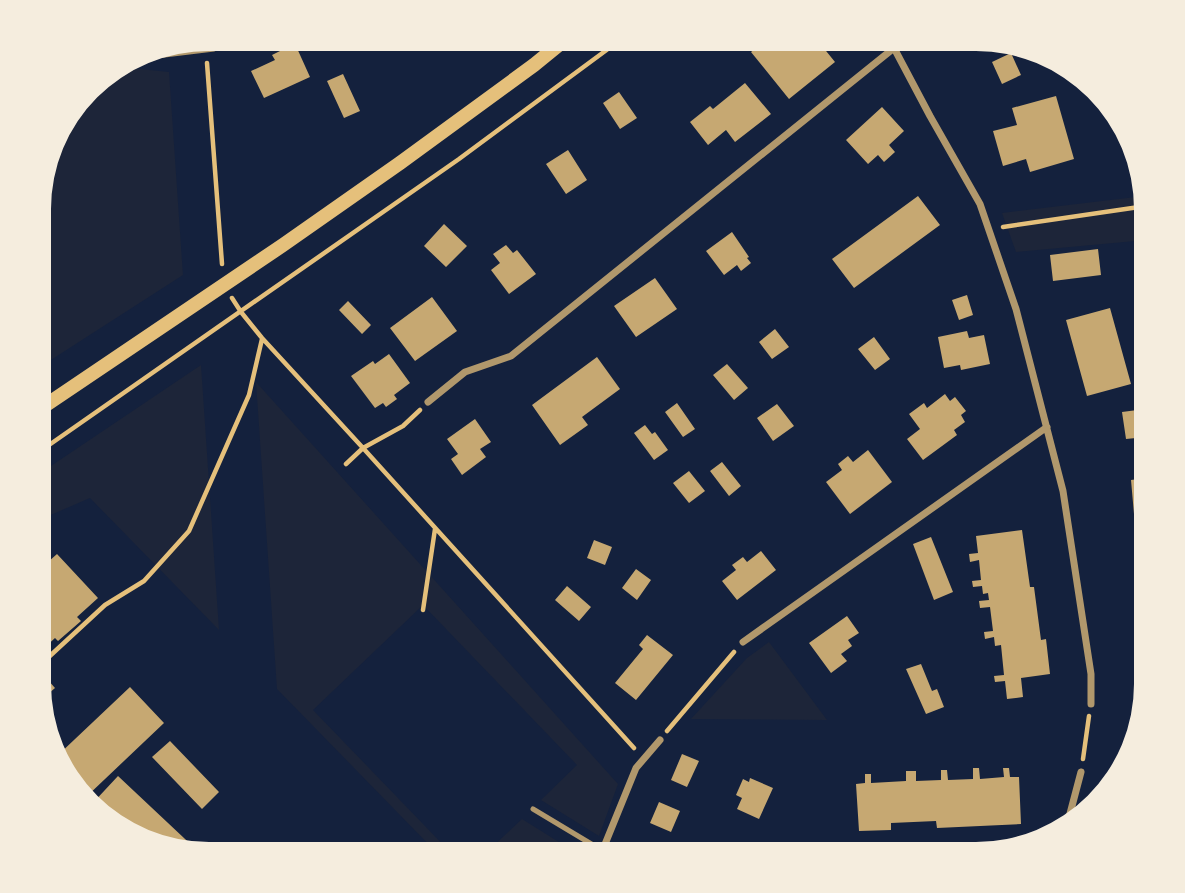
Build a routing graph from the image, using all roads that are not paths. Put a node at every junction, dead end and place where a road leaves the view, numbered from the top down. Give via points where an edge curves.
1 (551, 51) edge
2 (890, 51) edge
3 (896, 51) edge
4 (51, 402) edge
5 (428, 402) road end
6 (1047, 427) junction
7 (743, 642) road end
8 (1091, 704) road end
9 (660, 740) road end
10 (1081, 772) road end
11 (533, 809) dead end
12 (1071, 810) edge
13 (585, 842) edge
14 (606, 842) edge

1 - 4 main road via 400,163
2 - 5 street via 511,356 465,372
3 - 6 street via 979,204 1016,309
6 - 7 street
6 - 8 street via 1063,491 1091,674
9 - 14 street via 636,768
10 - 12 street
11 - 13 lane

